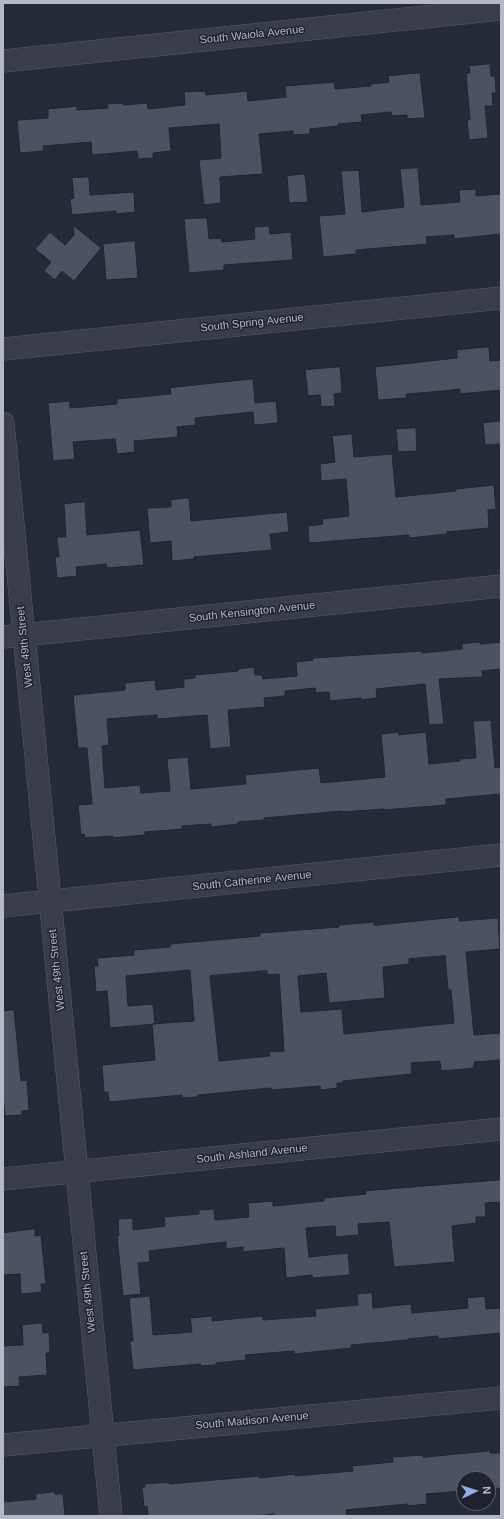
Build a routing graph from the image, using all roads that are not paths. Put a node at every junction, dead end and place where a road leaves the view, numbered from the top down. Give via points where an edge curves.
1 (501, 9) edge
2 (3, 61) edge
3 (501, 298) edge
4 (3, 349) edge
5 (3, 423) edge
6 (501, 586) edge
7 (13, 636) edge
8 (501, 855) edge
9 (50, 901) junction
10 (3, 906) edge
11 (501, 1129) edge
12 (77, 1172) junction
13 (3, 1179) edge
14 (501, 1398) edge
15 (103, 1435) junction
16 (3, 1445) edge
17 (111, 1516) edge

1 - 2 street, South Waiola Avenue
3 - 4 street, South Spring Avenue
5 - 7 street, West 49th Street
6 - 7 street, South Kensington Avenue
7 - 9 street, West 49th Street
8 - 9 street, South Catherine Avenue
9 - 10 street, South Catherine Avenue
9 - 12 street, West 49th Street
11 - 12 street, South Ashland Avenue
12 - 13 street, South Ashland Avenue
12 - 15 street, West 49th Street
14 - 15 street, South Madison Avenue
15 - 16 street, South Madison Avenue
15 - 17 street, West 49th Street

